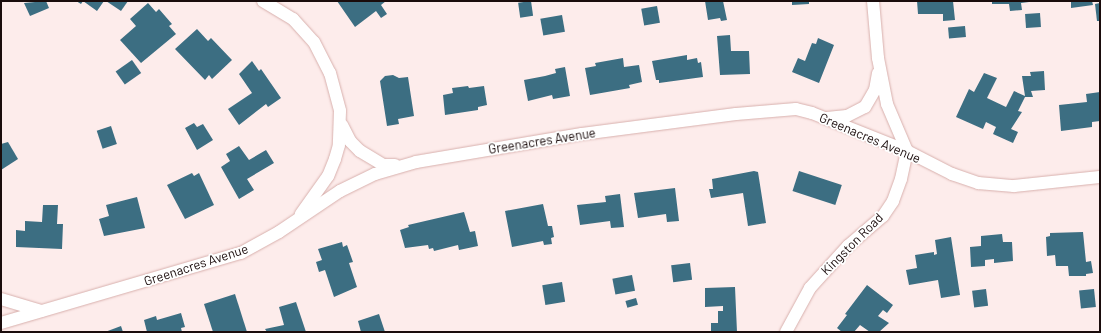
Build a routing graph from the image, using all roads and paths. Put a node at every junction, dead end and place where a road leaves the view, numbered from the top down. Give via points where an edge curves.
1 (262, 1) edge
2 (873, 1) edge
3 (878, 58) junction
4 (822, 118) junction
5 (341, 124) junction
6 (907, 151) junction
7 (404, 166) junction
8 (1100, 177) edge
9 (294, 223) junction
10 (1, 298) edge
11 (41, 311) junction
12 (1, 323) edge
13 (786, 332) edge

1 - 5 street via 293,19 314,42 330,73
2 - 3 street
3 - 4 street via 875,90 865,107 839,118
3 - 6 street via 888,104
4 - 6 street, Greenacres Avenue
4 - 7 street, Greenacres Avenue via 796,109 736,114 582,134
5 - 7 street via 350,141 374,161 383,165
5 - 9 street via 339,145 328,176
6 - 8 street, Greenacres Avenue via 952,174 978,183 1014,186
6 - 13 street, Kingston Road via 893,201 882,216 823,271 798,306
7 - 9 street, Greenacres Avenue via 375,174 340,191
9 - 11 street, Greenacres Avenue via 241,253
10 - 11 street
11 - 12 street, Greenacres Avenue

